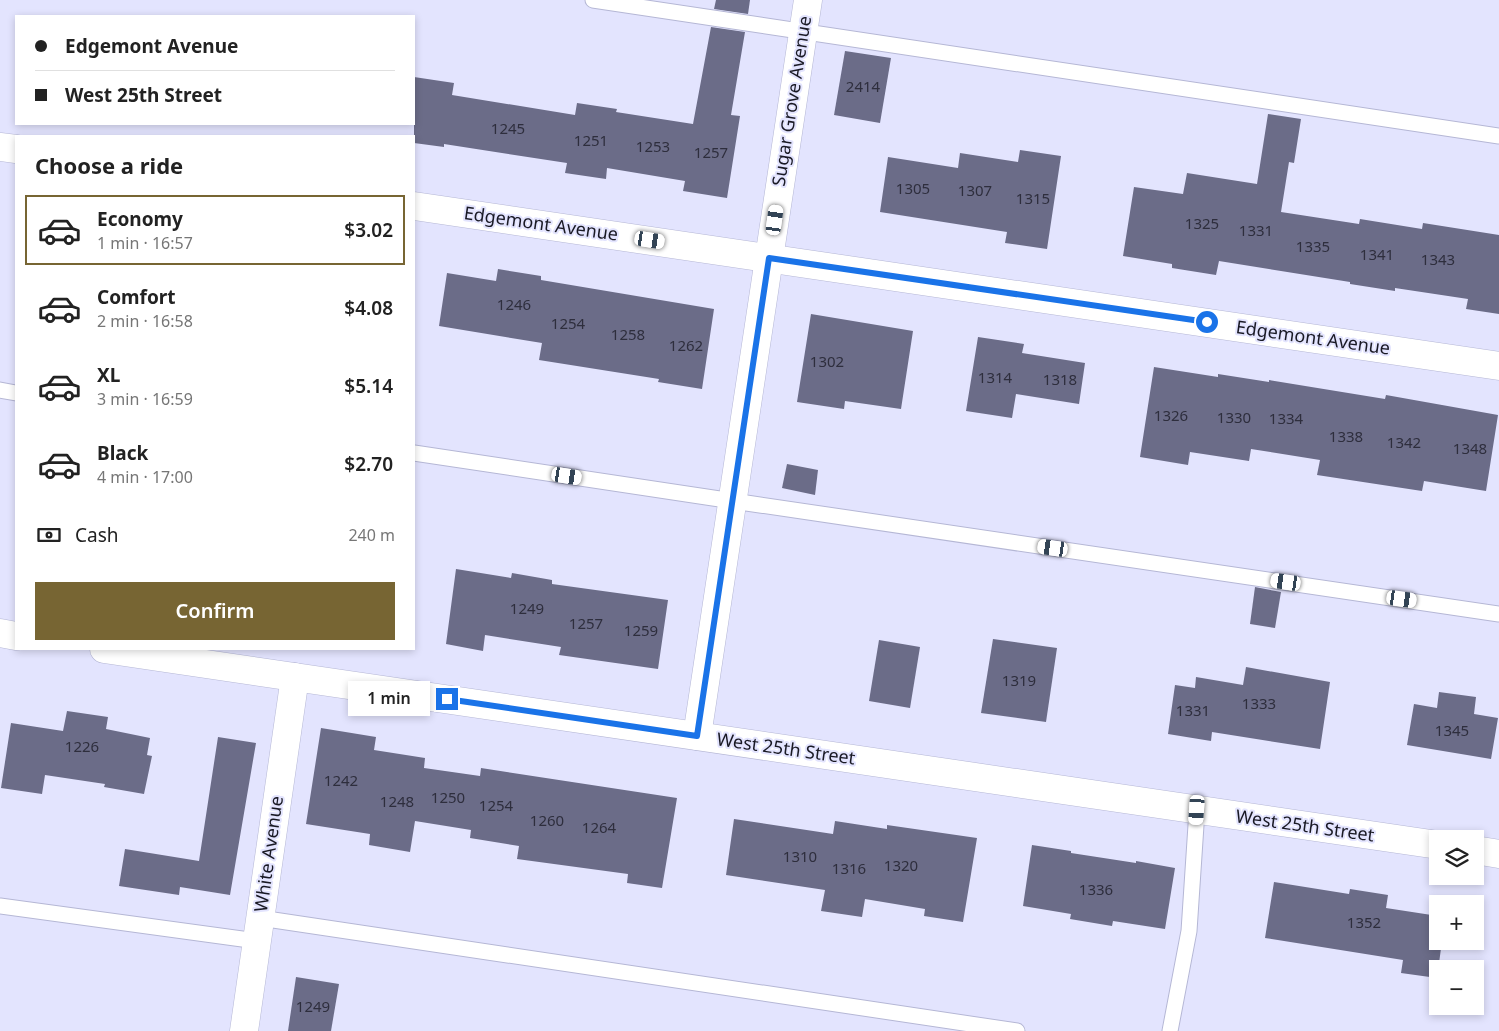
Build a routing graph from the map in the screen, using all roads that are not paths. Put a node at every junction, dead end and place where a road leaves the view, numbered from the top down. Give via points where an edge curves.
1 (593, 0) edge
2 (808, 0) edge
3 (803, 32) junction
4 (1499, 136) edge
5 (0, 147) edge
6 (15, 149) edge
7 (415, 206) edge
8 (769, 258) junction
9 (1499, 366) edge
10 (0, 390) edge
11 (15, 393) edge
12 (415, 453) edge
13 (733, 502) junction
14 (1499, 614) edge
15 (0, 633) edge
16 (15, 636) edge
17 (111, 650) edge
18 (295, 677) junction
19 (697, 736) junction
20 (1197, 810) junction
21 (1429, 844) edge
22 (1484, 852) edge
23 (1499, 854) edge
24 (0, 906) edge
25 (258, 930) junction
26 (244, 1031) edge
27 (1017, 1031) edge
28 (1170, 1031) edge

1 - 3 lane
2 - 3 street, Sugar Grove Avenue
3 - 4 lane
3 - 8 street, Sugar Grove Avenue
5 - 6 street
7 - 8 street, Edgemont Avenue
8 - 9 street, Edgemont Avenue
8 - 13 street, Sugar Grove Avenue
10 - 11 lane
12 - 13 lane
13 - 14 lane
13 - 19 street, Sugar Grove Avenue
15 - 16 street
17 - 18 street, West 25th Street
18 - 19 street, West 25th Street
18 - 25 street, White Avenue
19 - 20 street, West 25th Street
20 - 21 street, West 25th Street
20 - 28 lane via 1189,931
22 - 23 street
24 - 25 lane
25 - 26 street, White Avenue
25 - 27 lane

